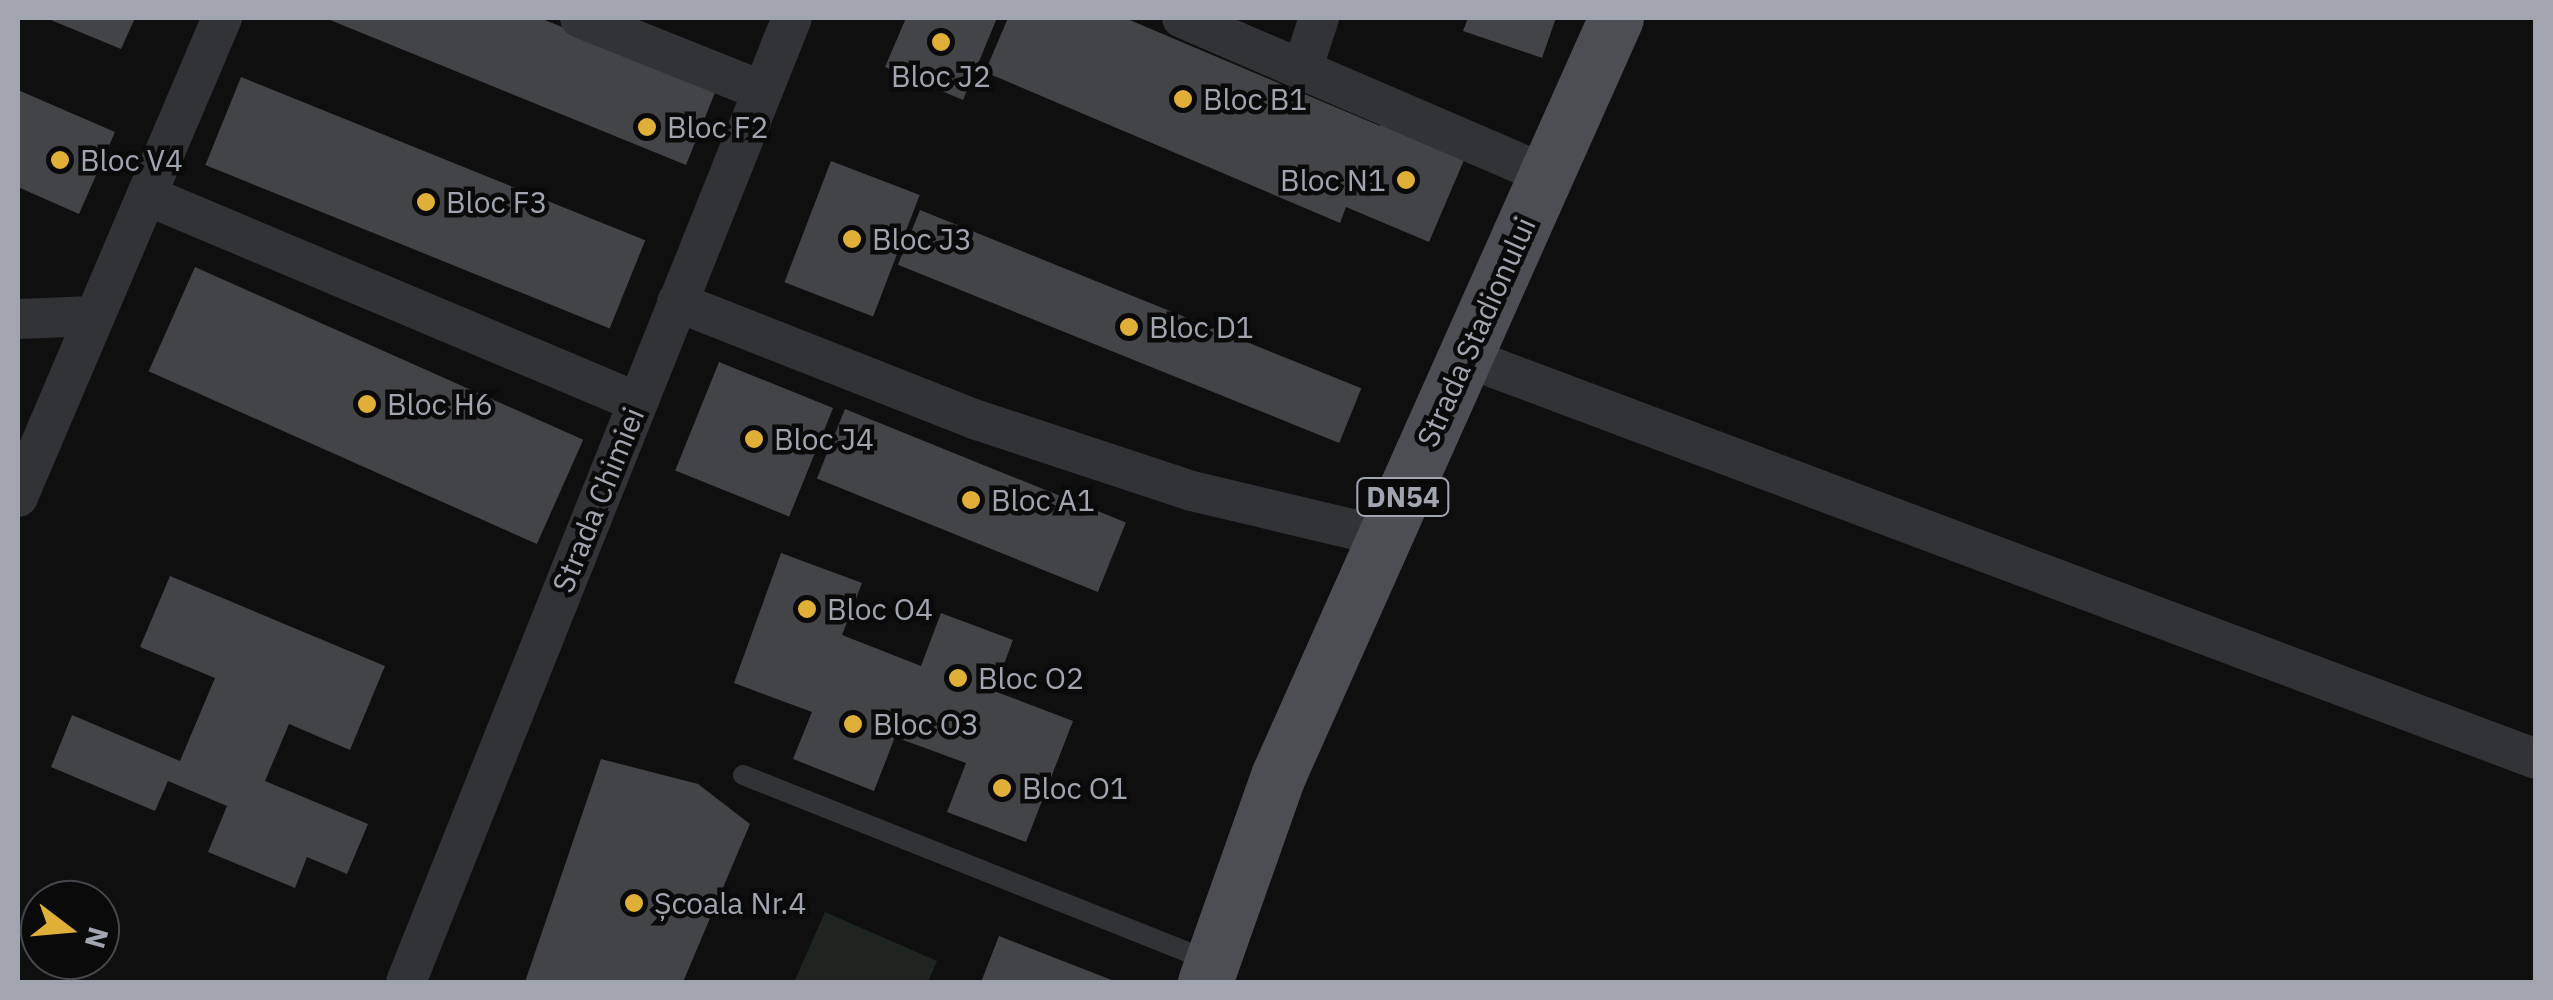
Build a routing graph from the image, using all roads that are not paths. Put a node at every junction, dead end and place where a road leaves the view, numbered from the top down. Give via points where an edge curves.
1 (222, 18) edge
2 (580, 18) edge
3 (792, 18) edge
4 (1182, 18) edge
5 (1319, 18) edge
6 (1616, 18) edge
7 (1302, 70) junction
8 (760, 90) junction
9 (1546, 175) junction
10 (148, 196) junction
11 (677, 302) junction
12 (95, 316) junction
13 (18, 319) edge
14 (1465, 357) junction
15 (637, 402) junction
16 (18, 496) edge
17 (1385, 537) junction
18 (2536, 759) edge
19 (743, 775) dead end
20 (1208, 972) edge
21 (406, 982) edge

1 - 10 street
2 - 8 street
3 - 8 street, Strada Chimiei
4 - 7 street
5 - 7 street
6 - 9 main road, Strada Stadionului / DN54
7 - 9 street
8 - 11 street, Strada Chimiei
9 - 14 main road, Strada Stadionului / DN54
10 - 12 street
10 - 15 street
11 - 15 street, Strada Chimiei
11 - 17 street via 994,426 1192,491
12 - 13 street
12 - 16 street
14 - 17 main road, Strada Stadionului / DN54
14 - 18 street
15 - 21 street, Strada Chimiei
17 - 20 main road, Strada Stadionului / DN54 via 1278,776
19 - 20 lane

